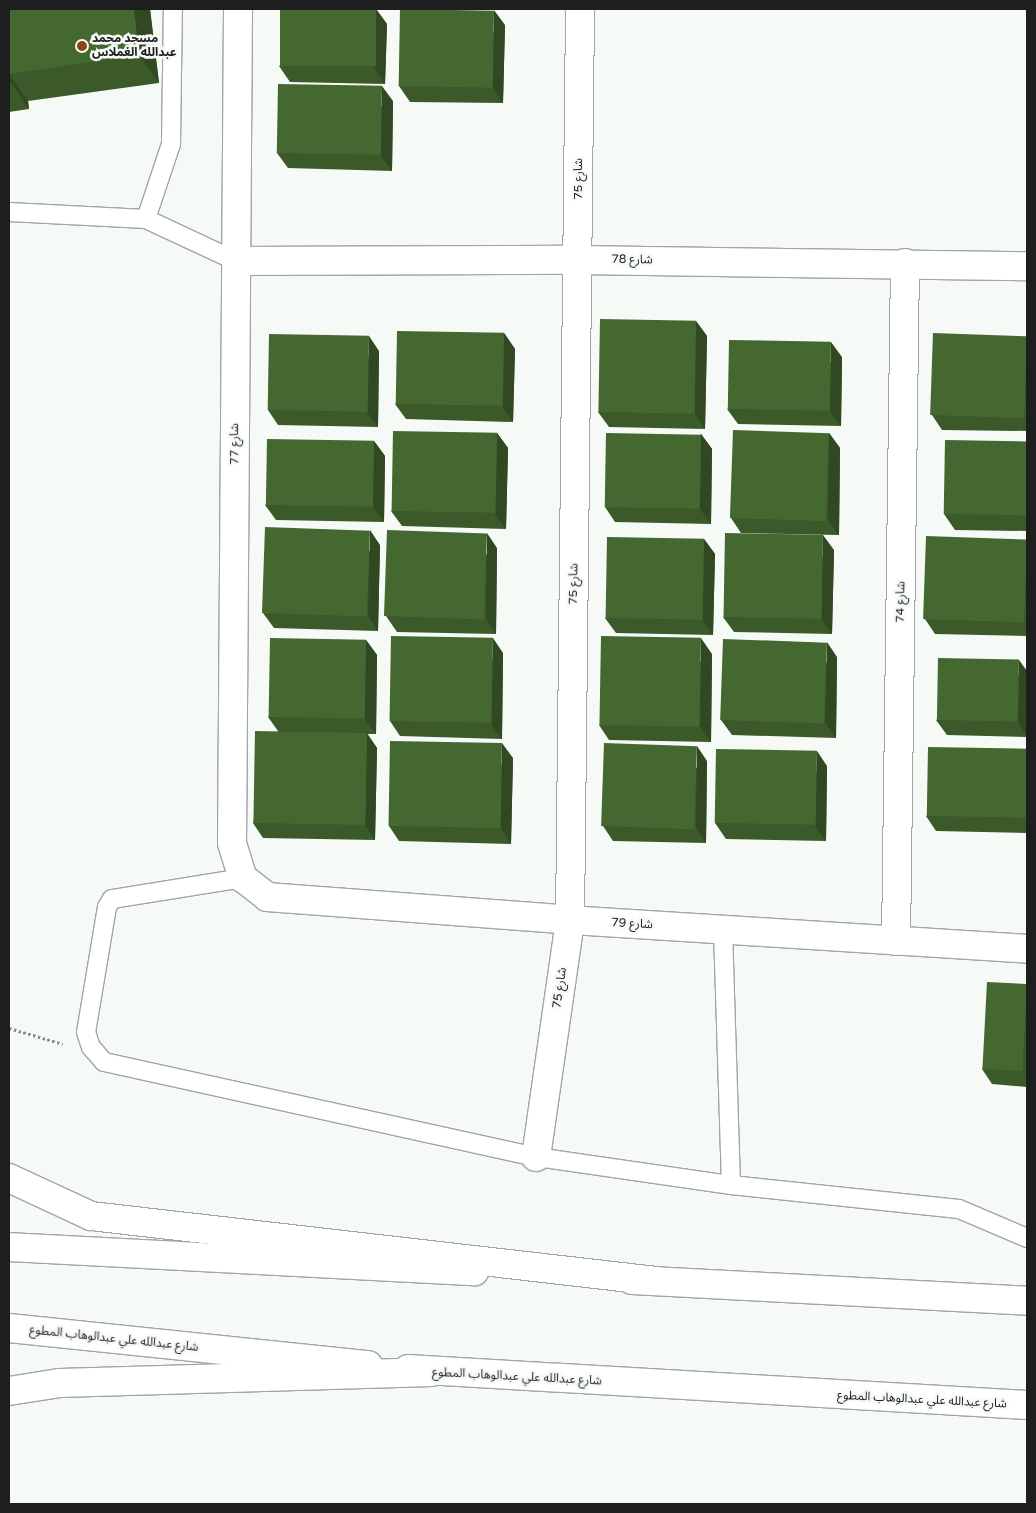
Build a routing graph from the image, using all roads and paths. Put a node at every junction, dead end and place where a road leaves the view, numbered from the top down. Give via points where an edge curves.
1 (173, 9) edge
2 (238, 9) edge
3 (580, 9) edge
4 (9, 212) edge
5 (146, 219) junction
6 (578, 260) junction
7 (236, 261) junction
8 (905, 263) junction
9 (1027, 266) edge
10 (243, 878) junction
11 (570, 920) junction
12 (723, 930) junction
13 (896, 941) junction
14 (1027, 949) edge
15 (9, 1028) edge
16 (91, 1047) junction
17 (536, 1157) junction
18 (9, 1178) edge
19 (731, 1185) junction
20 (1027, 1238) edge
21 (9, 1247) edge
22 (656, 1281) junction
23 (1027, 1301) edge
24 (9, 1328) edge
25 (432, 1372) junction
26 (9, 1391) edge
27 (1027, 1406) edge

1 - 5 lane via 171,144
2 - 7 main road, شارع 77
3 - 6 main road, شارع 75
4 - 5 lane
5 - 7 lane
6 - 7 main road, شارع 78
6 - 8 main road, شارع 78
6 - 11 main road, شارع 75
7 - 10 main road, شارع 77 via 232,843
8 - 9 main road, شارع 78
8 - 13 main road, شارع 74
10 - 11 main road, شارع 79 via 267,897
10 - 16 lane via 112,899 107,907 87,1019 86,1032
11 - 12 main road, شارع 79
11 - 17 main road, شارع 75
12 - 13 main road, شارع 79
12 - 19 lane
13 - 14 main road, شارع 79
15 - 16 path via 59,1043
16 - 17 lane via 104,1062
17 - 19 lane
18 - 22 main road via 91,1216
19 - 20 lane via 959,1209
21 - 22 main road
22 - 23 main road
24 - 25 main road, شارع عبدالله علي عبدالوهاب المطوع
25 - 26 main road via 60,1383
25 - 27 main road, شارع عبدالله علي عبدالوهاب المطوع

